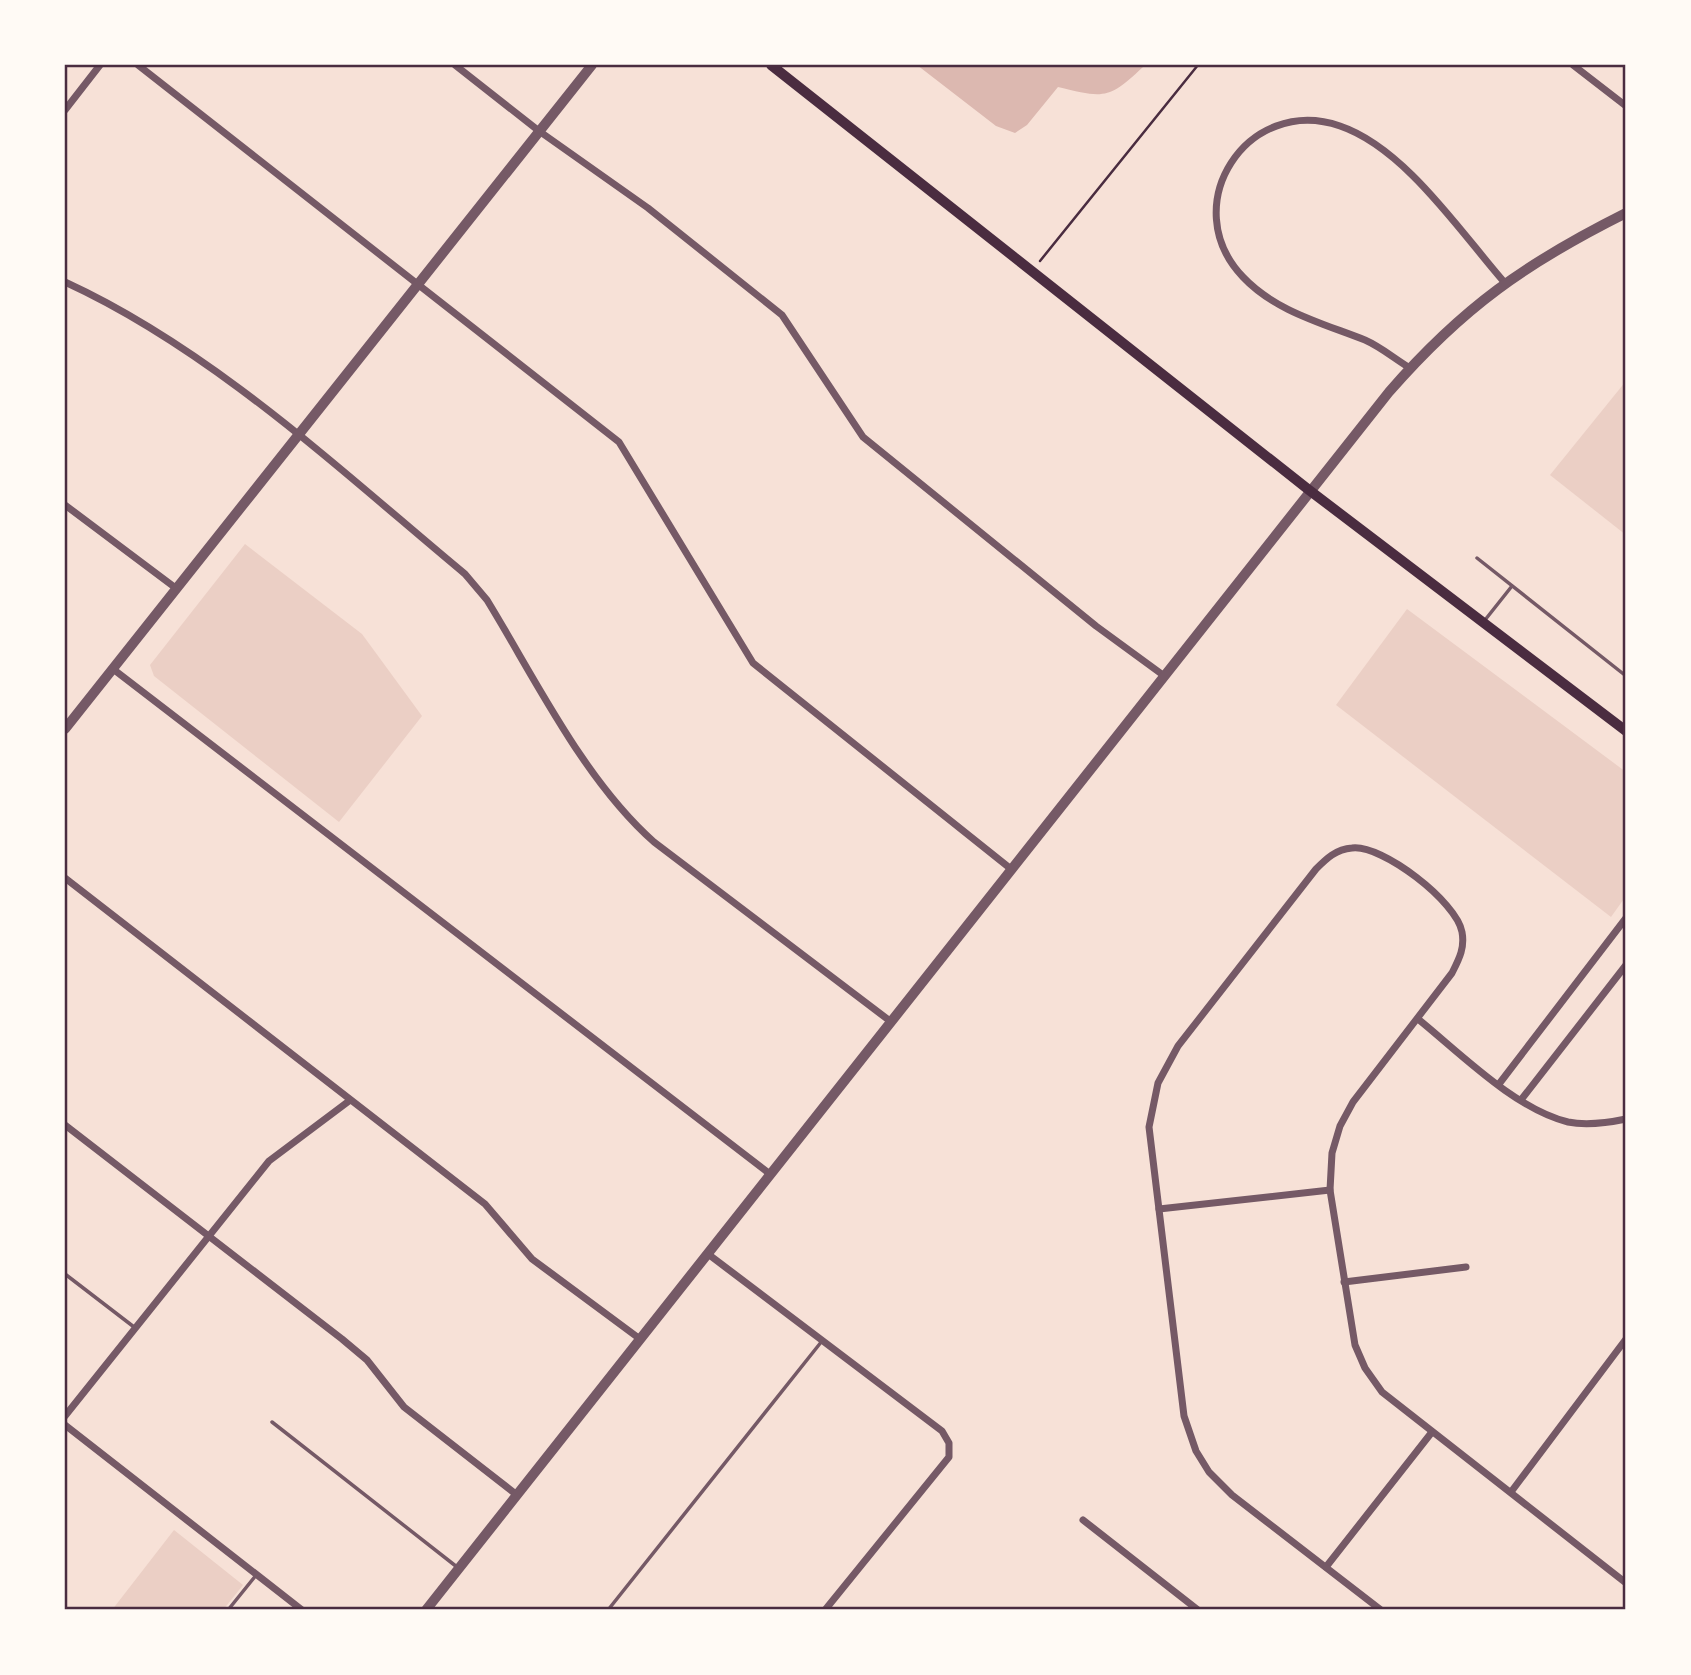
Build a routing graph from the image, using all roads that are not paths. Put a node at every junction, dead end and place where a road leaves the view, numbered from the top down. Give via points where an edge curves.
1 (100, 65) edge
2 (138, 65) edge
3 (455, 65) edge
4 (592, 65) edge
5 (771, 65) edge
6 (1573, 65) edge
7 (1626, 106) edge
8 (65, 110) edge
9 (539, 131) junction
10 (1626, 213) edge
11 (65, 282) edge
12 (1504, 283) junction
13 (418, 284) junction
14 (1410, 368) junction
15 (298, 436) junction
16 (1309, 489) junction
17 (65, 505) edge
18 (1477, 558) dead end
19 (1512, 586) junction
20 (177, 589) junction
21 (1483, 622) junction
22 (113, 669) junction
23 (1163, 676) junction
24 (1626, 676) edge
25 (65, 729) edge
26 (1626, 730) edge
27 (1011, 869) junction
28 (65, 878) edge
29 (1626, 918) edge
30 (1626, 965) edge
31 (1418, 1019) junction
32 (890, 1021) junction
33 (1499, 1084) junction
34 (1521, 1100) junction
35 (349, 1101) junction
36 (1626, 1119) edge
37 (65, 1125) edge
38 (770, 1174) junction
39 (1330, 1190) junction
40 (1160, 1209) junction
41 (207, 1235) junction
42 (708, 1254) junction
43 (1466, 1267) dead end
44 (65, 1274) edge
45 (1343, 1282) junction
46 (135, 1329) junction
47 (640, 1339) junction
48 (1626, 1339) edge
49 (822, 1341) junction
50 (65, 1416) edge
51 (272, 1422) dead end
52 (65, 1425) edge
53 (1432, 1432) junction
54 (1511, 1492) junction
55 (517, 1495) junction
56 (1083, 1520) dead end
57 (1326, 1567) junction
58 (459, 1569) junction
59 (257, 1574) junction
60 (1626, 1583) edge
61 (228, 1610) edge
62 (302, 1610) edge
63 (426, 1610) edge
64 (608, 1610) edge
65 (825, 1610) edge
66 (1198, 1610) edge
67 (1381, 1610) edge

1 - 8 street
2 - 13 street
3 - 9 street
4 - 9 street
5 - 16 main road
6 - 7 street
9 - 13 street
9 - 23 street via 648,208 782,315 863,437
10 - 12 street via 1547,253
11 - 15 street via 165,337
12 - 14 street via 1463,315
12 - 14 street via 1405,170 1357,134 1329,122 1299,120 1272,127 1246,143 1228,166 1218,191 1215,220 1230,262 1251,285 1286,309 1367,341
13 - 15 street
13 - 27 street via 619,442 753,663
14 - 16 street
15 - 20 street
15 - 32 street via 465,574 487,600 603,789 628,818
16 - 21 main road
16 - 23 street
17 - 20 street
18 - 19 lane
19 - 21 lane
19 - 24 lane
20 - 22 street
21 - 26 main road
22 - 25 street
22 - 38 street
23 - 27 street
27 - 32 street
28 - 35 street
29 - 33 street
30 - 34 street
31 - 33 street
31 - 39 street via 1348,1110 1332,1153
31 - 40 street via 1462,953 1462,932 1455,913 1397,863 1372,850 1352,848 1334,853 1308,879 1167,1063 1149,1127
32 - 38 street
33 - 34 street
34 - 36 street via 1536,1111 1569,1122
35 - 41 street via 269,1161
35 - 47 street via 485,1204 531,1259
37 - 41 street
38 - 42 street
39 - 40 street
39 - 45 street
40 - 57 street via 1184,1416 1196,1451 1232,1495
41 - 46 street
41 - 55 street via 342,1339 367,1360 404,1407
42 - 47 street
42 - 49 street
43 - 45 street
44 - 46 lane
45 - 53 street via 1355,1345 1365,1368 1382,1392
46 - 50 street
47 - 55 street
48 - 54 street
49 - 64 lane
49 - 65 street via 942,1431 949,1443 949,1457
51 - 58 lane
52 - 59 street
53 - 54 street
53 - 57 street
54 - 60 street
55 - 58 street
56 - 66 street
57 - 67 street
58 - 63 street
59 - 61 lane
59 - 62 street

